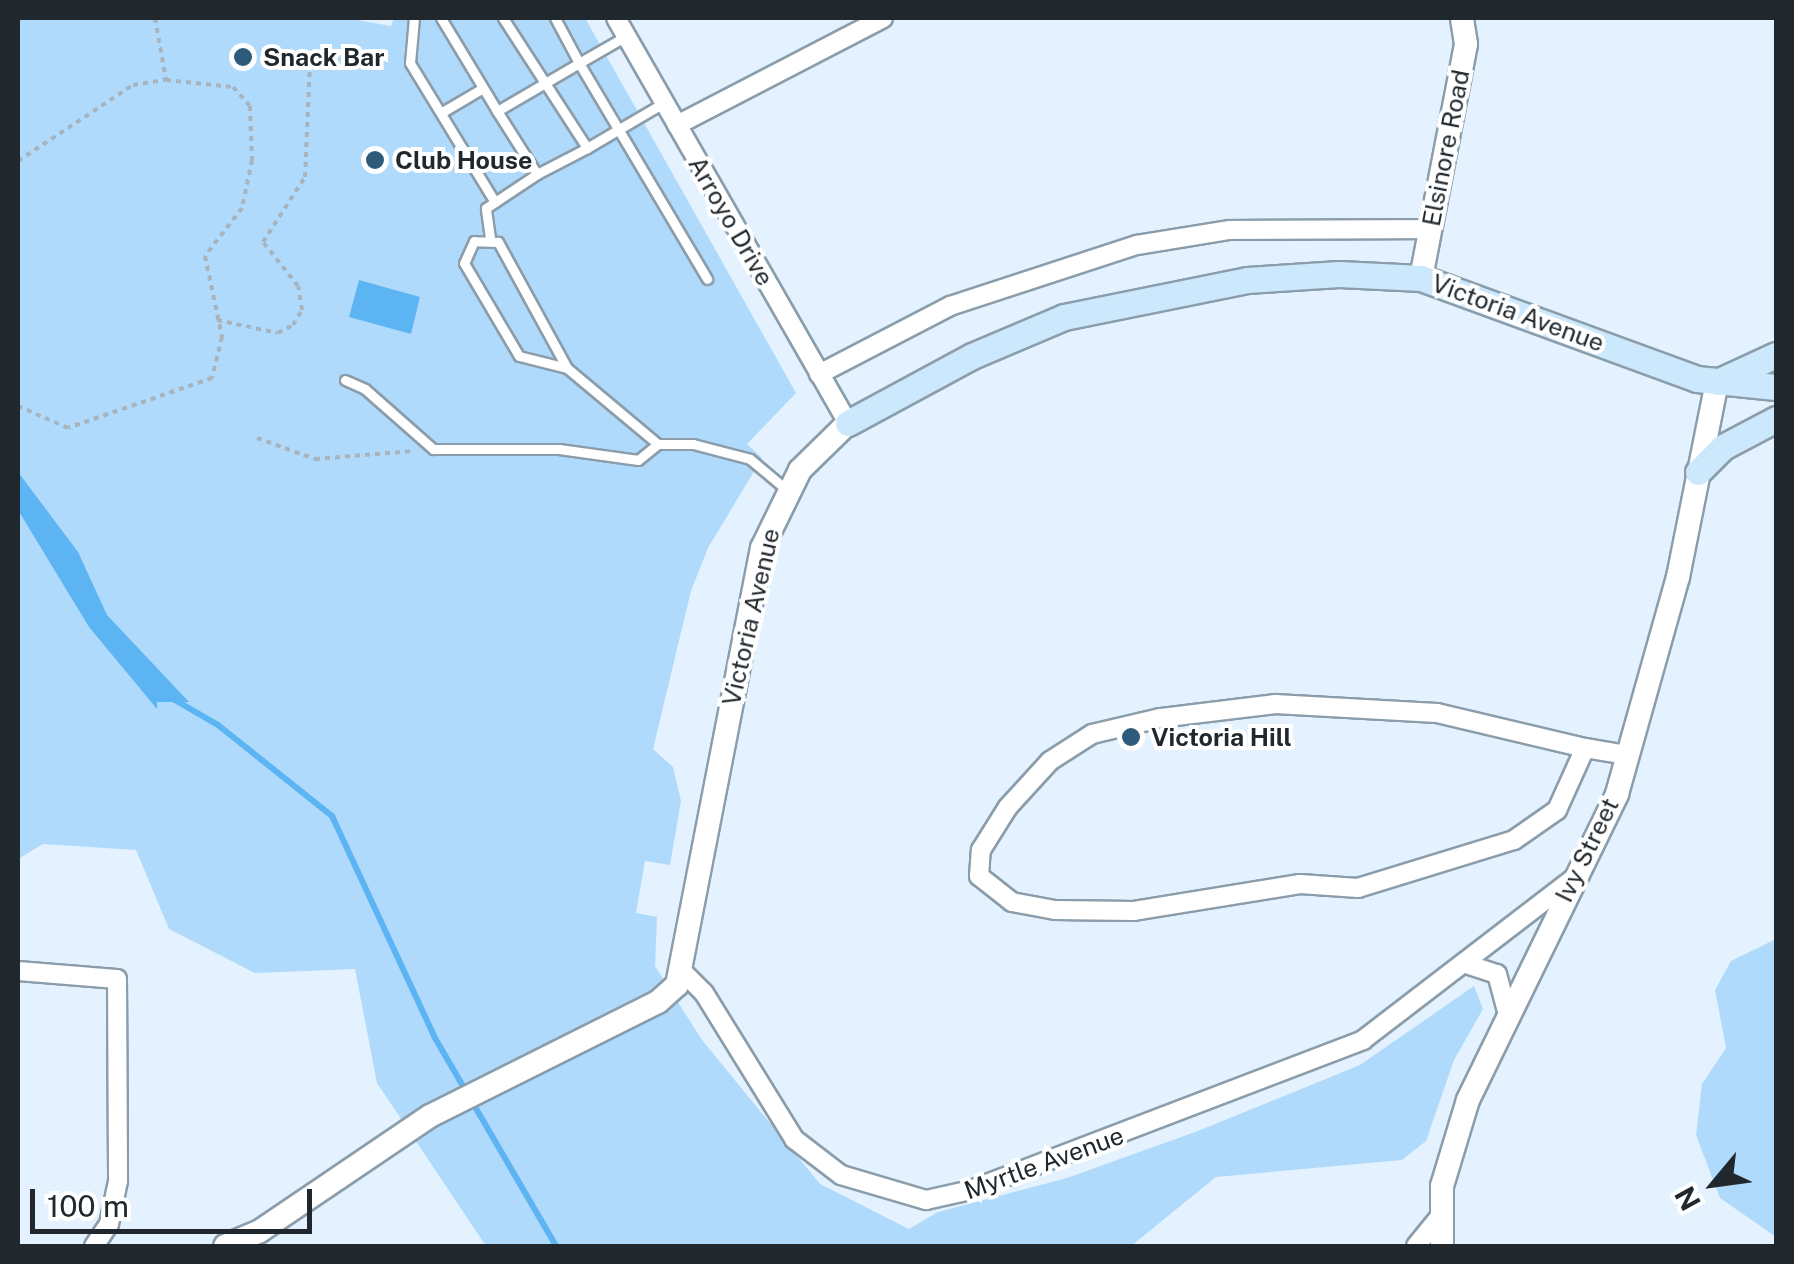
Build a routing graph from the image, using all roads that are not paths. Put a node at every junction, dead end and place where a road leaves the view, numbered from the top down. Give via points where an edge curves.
1 (414, 18) edge
2 (442, 18) edge
3 (503, 18) edge
4 (555, 18) edge
5 (616, 18) edge
6 (883, 18) edge
7 (1462, 18) edge
8 (626, 36) junction
9 (579, 63) junction
10 (542, 83) junction
11 (483, 88) junction
12 (665, 102) junction
13 (497, 110) junction
14 (444, 111) junction
15 (677, 126) junction
16 (622, 128) junction
17 (587, 148) junction
18 (537, 174) junction
19 (495, 202) junction
20 (1431, 230) junction
21 (490, 238) junction
22 (1421, 278) junction
23 (707, 279) dead end
24 (1776, 355) edge
25 (567, 368) junction
26 (819, 374) junction
27 (346, 380) dead end
28 (1717, 382) junction
29 (1776, 387) edge
30 (1776, 419) edge
31 (848, 423) junction
32 (658, 444) junction
33 (1698, 472) junction
34 (787, 490) junction
35 (1585, 748) junction
36 (1626, 755) junction
37 (1573, 880) junction
38 (1469, 965) junction
39 (18, 970) edge
40 (684, 974) junction
41 (1507, 1011) junction
42 (1438, 1219) junction
43 (94, 1246) edge
44 (225, 1246) edge
45 (1416, 1246) edge
46 (1442, 1246) edge

1 - 14 lane via 410,63 433,107
2 - 11 lane
3 - 10 lane
4 - 9 lane
5 - 8 street, Arroyo Drive
6 - 15 street
7 - 20 street, Elsinore Road via 1466,44
8 - 9 lane
8 - 12 street, Arroyo Drive
9 - 10 lane
9 - 16 lane
10 - 13 lane
10 - 17 lane
11 - 13 lane
11 - 14 lane
12 - 15 street, Arroyo Drive
12 - 16 lane
13 - 18 lane
14 - 19 lane
15 - 26 street, Arroyo Drive
16 - 17 lane
16 - 23 lane
17 - 18 lane
18 - 19 lane
19 - 21 lane via 486,208
20 - 22 street, Elsinore Road
20 - 26 street via 1230,230 1137,245 950,306
21 - 25 lane
21 - 25 lane via 474,241 464,264 512,348 531,361
22 - 28 main road, Victoria Avenue
22 - 31 main road, Victoria Avenue via 1248,280 1116,303 1012,337
24 - 28 main road
25 - 32 lane
26 - 31 street, Arroyo Drive
27 - 32 lane via 434,449 559,449 638,460
28 - 29 main road, Victoria Avenue
28 - 33 street, Ivy Street
30 - 33 main road via 1724,448
31 - 34 street, Victoria Avenue
32 - 34 lane via 693,444 750,459
33 - 36 street, Ivy Street via 1678,577
34 - 40 street, Victoria Avenue via 757,566
35 - 35 street via 1557,810 1514,840 1358,888 1300,884 1134,911 1056,910 1012,902 979,876 980,850 1050,761 1092,734 1160,718 1275,704 1438,714
35 - 36 street
36 - 37 street, Ivy Street via 1601,834
37 - 38 street, Myrtle Avenue
37 - 41 street, Ivy Street
38 - 40 street, Myrtle Avenue via 1364,1040 1327,1058 971,1190 926,1200 841,1175 794,1139 704,994
38 - 41 street via 1497,974
39 - 43 street via 116,980 118,1180 111,1218
40 - 44 street via 658,1002 430,1116 260,1231
41 - 42 street, Ivy Street via 1452,1146
42 - 45 street
42 - 46 street, Ivy Street

